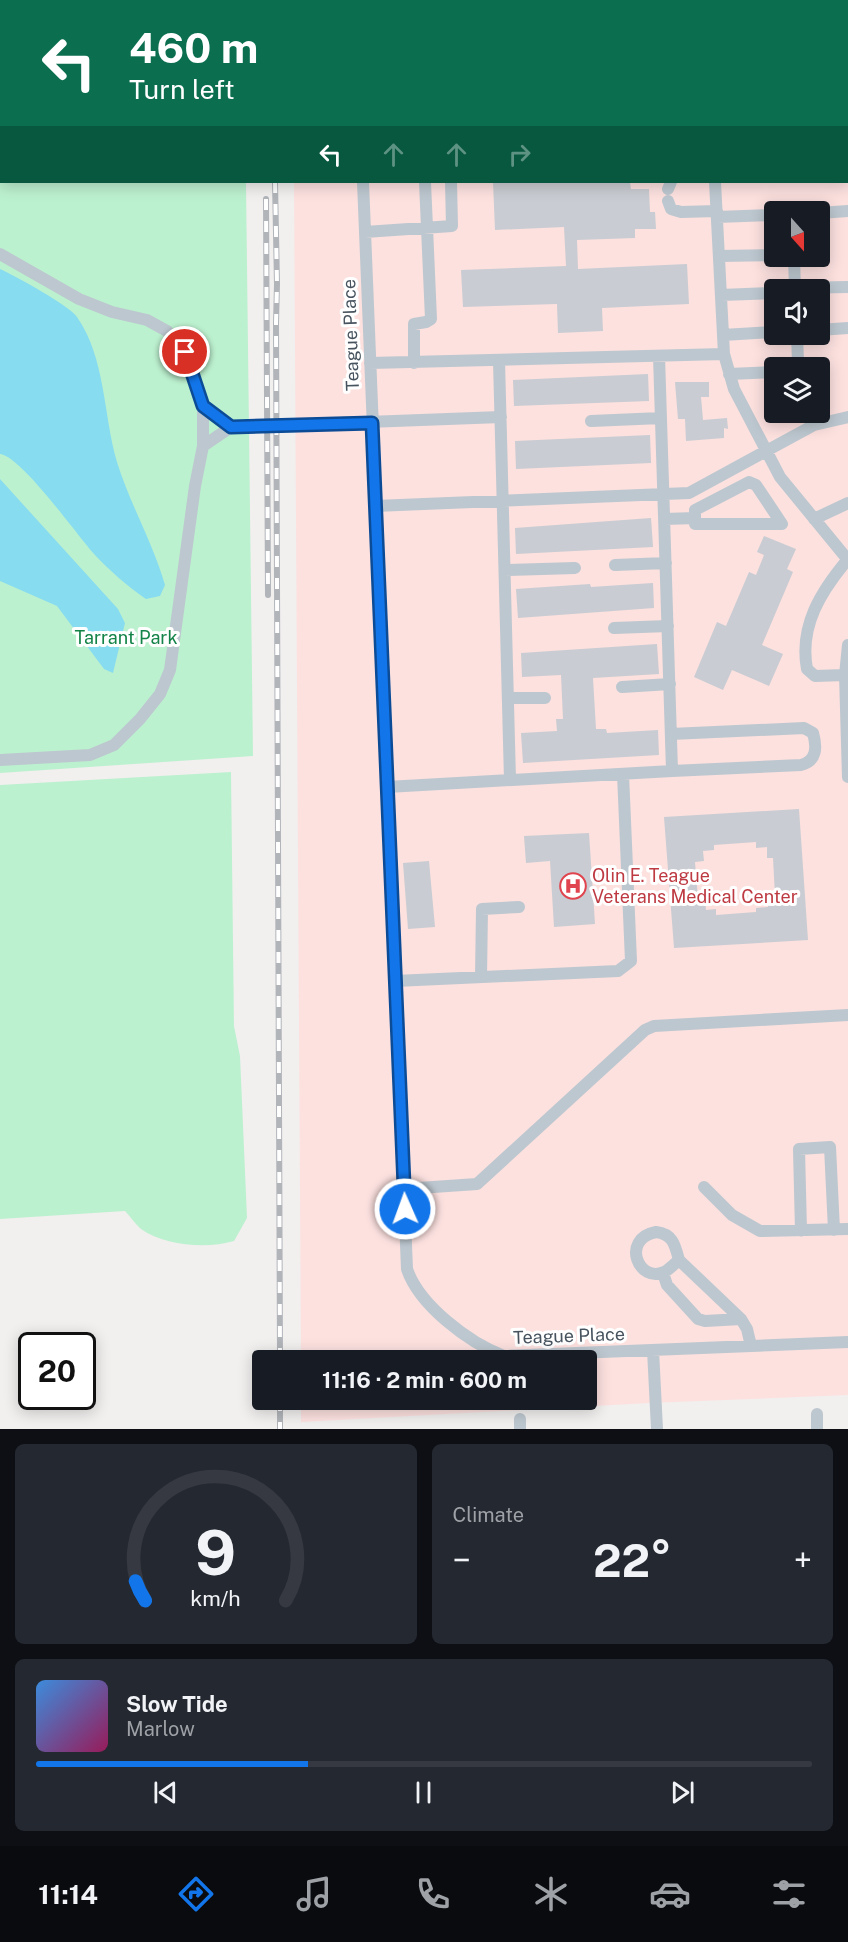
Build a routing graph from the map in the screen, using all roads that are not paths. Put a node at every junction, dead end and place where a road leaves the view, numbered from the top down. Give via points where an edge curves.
1 (363, 183) edge
2 (425, 183) edge
3 (451, 183) edge
4 (715, 183) edge
5 (669, 191) edge
6 (848, 211) edge
7 (830, 212) edge
8 (717, 214) junction
9 (764, 215) edge
10 (426, 229) junction
11 (364, 232) junction
12 (0, 254) edge
13 (764, 255) edge
14 (719, 256) junction
15 (848, 287) edge
16 (830, 288) edge
17 (764, 293) edge
18 (721, 295) junction
19 (848, 328) edge
20 (830, 329) edge
21 (764, 332) edge
22 (723, 334) junction
23 (724, 354) junction
24 (659, 356) junction
25 (499, 361) junction
26 (370, 363) junction
27 (414, 363) junction
28 (764, 372) edge
29 (729, 374) junction
30 (203, 406) junction
31 (501, 417) junction
32 (848, 417) edge
33 (661, 418) junction
34 (591, 421) dead end
35 (372, 423) junction
36 (231, 427) junction
37 (203, 446) junction
38 (767, 452) junction
39 (664, 494) junction
40 (503, 500) junction
41 (848, 503) edge
42 (375, 506) junction
43 (695, 518) junction
44 (665, 519) junction
45 (814, 519) junction
46 (848, 560) edge
47 (666, 563) junction
48 (615, 565) dead end
49 (575, 568) dead end
50 (505, 570) junction
51 (668, 626) junction
52 (614, 628) dead end
53 (848, 645) edge
54 (844, 675) junction
55 (670, 684) junction
56 (622, 687) dead end
57 (508, 698) junction
58 (545, 698) dead end
59 (847, 709) edge
60 (671, 735) junction
61 (0, 760) edge
62 (672, 771) junction
63 (623, 774) junction
64 (848, 777) edge
65 (510, 780) junction
66 (387, 787) junction
67 (519, 907) dead end
68 (481, 977) junction
69 (395, 981) junction
70 (848, 1015) edge
71 (704, 1187) dead end
72 (404, 1189) junction
73 (848, 1229) edge
74 (834, 1230) junction
75 (801, 1231) junction
76 (679, 1260) junction
77 (663, 1273) junction
78 (741, 1319) junction
79 (848, 1342) edge
80 (751, 1346) junction
81 (652, 1350) junction
82 (817, 1414) dead end
83 (657, 1429) edge
84 (817, 1429) edge

1 - 11 street, Teague Place
2 - 10 street
3 - 10 street via 452,226
4 - 8 street
5 - 8 street via 671,209
6 - 7 street
8 - 9 street
8 - 14 street
10 - 11 street
10 - 27 street via 431,319 414,324
11 - 26 street, Teague Place
12 - 30 street via 79,299 147,320 167,331 185,352
13 - 14 street
14 - 18 street
15 - 16 street
17 - 18 street
18 - 22 street
19 - 20 street
21 - 22 street
22 - 23 street
23 - 24 street
23 - 29 street
24 - 25 street
24 - 33 street
25 - 27 street
25 - 31 street
26 - 27 street
26 - 35 street, Teague Place
28 - 29 street
29 - 38 street
30 - 36 street
30 - 37 street
31 - 35 street
31 - 40 street
32 - 38 street via 813,425
33 - 34 street
33 - 39 street
35 - 36 street
35 - 42 street, Teague Place
36 - 37 street
37 - 61 street via 170,670 160,694 114,745 90,755
38 - 39 street via 689,493
38 - 45 street via 780,477
39 - 40 street
39 - 44 street
40 - 42 street
40 - 50 street
41 - 45 street
42 - 66 street, Teague Place
43 - 43 street via 695,525 782,524 756,485 749,482 695,510
43 - 44 street
44 - 47 street
45 - 46 street
46 - 54 street via 823,591 808,625 804,653 807,669 815,676
47 - 48 street
47 - 51 street
49 - 50 street
50 - 57 street
51 - 52 street
51 - 55 street
53 - 54 street
54 - 59 street
55 - 56 street
55 - 60 street
57 - 58 street
57 - 65 street
59 - 64 street
60 - 62 street
60 - 62 street via 804,728 813,733 815,740 814,756 801,765
62 - 63 street
63 - 65 street
63 - 68 street via 631,961 618,971
65 - 66 street
66 - 69 street, Teague Place
67 - 68 street via 482,909
68 - 69 street
69 - 72 street, Teague Place
70 - 72 street via 654,1026 645,1030 477,1184
71 - 75 street via 732,1215 760,1231
72 - 81 street, Teague Place via 407,1269 411,1280 420,1294 471,1340 504,1356
73 - 74 street
74 - 75 street
74 - 75 street via 830,1147 799,1149
76 - 77 street
76 - 77 street via 676,1246 668,1236 656,1232 643,1237 636,1249 638,1262 648,1272
76 - 78 street
77 - 78 street via 667,1285 698,1319
78 - 80 street
79 - 80 street, Teague Place
80 - 81 street, Teague Place
81 - 83 street
82 - 84 street

